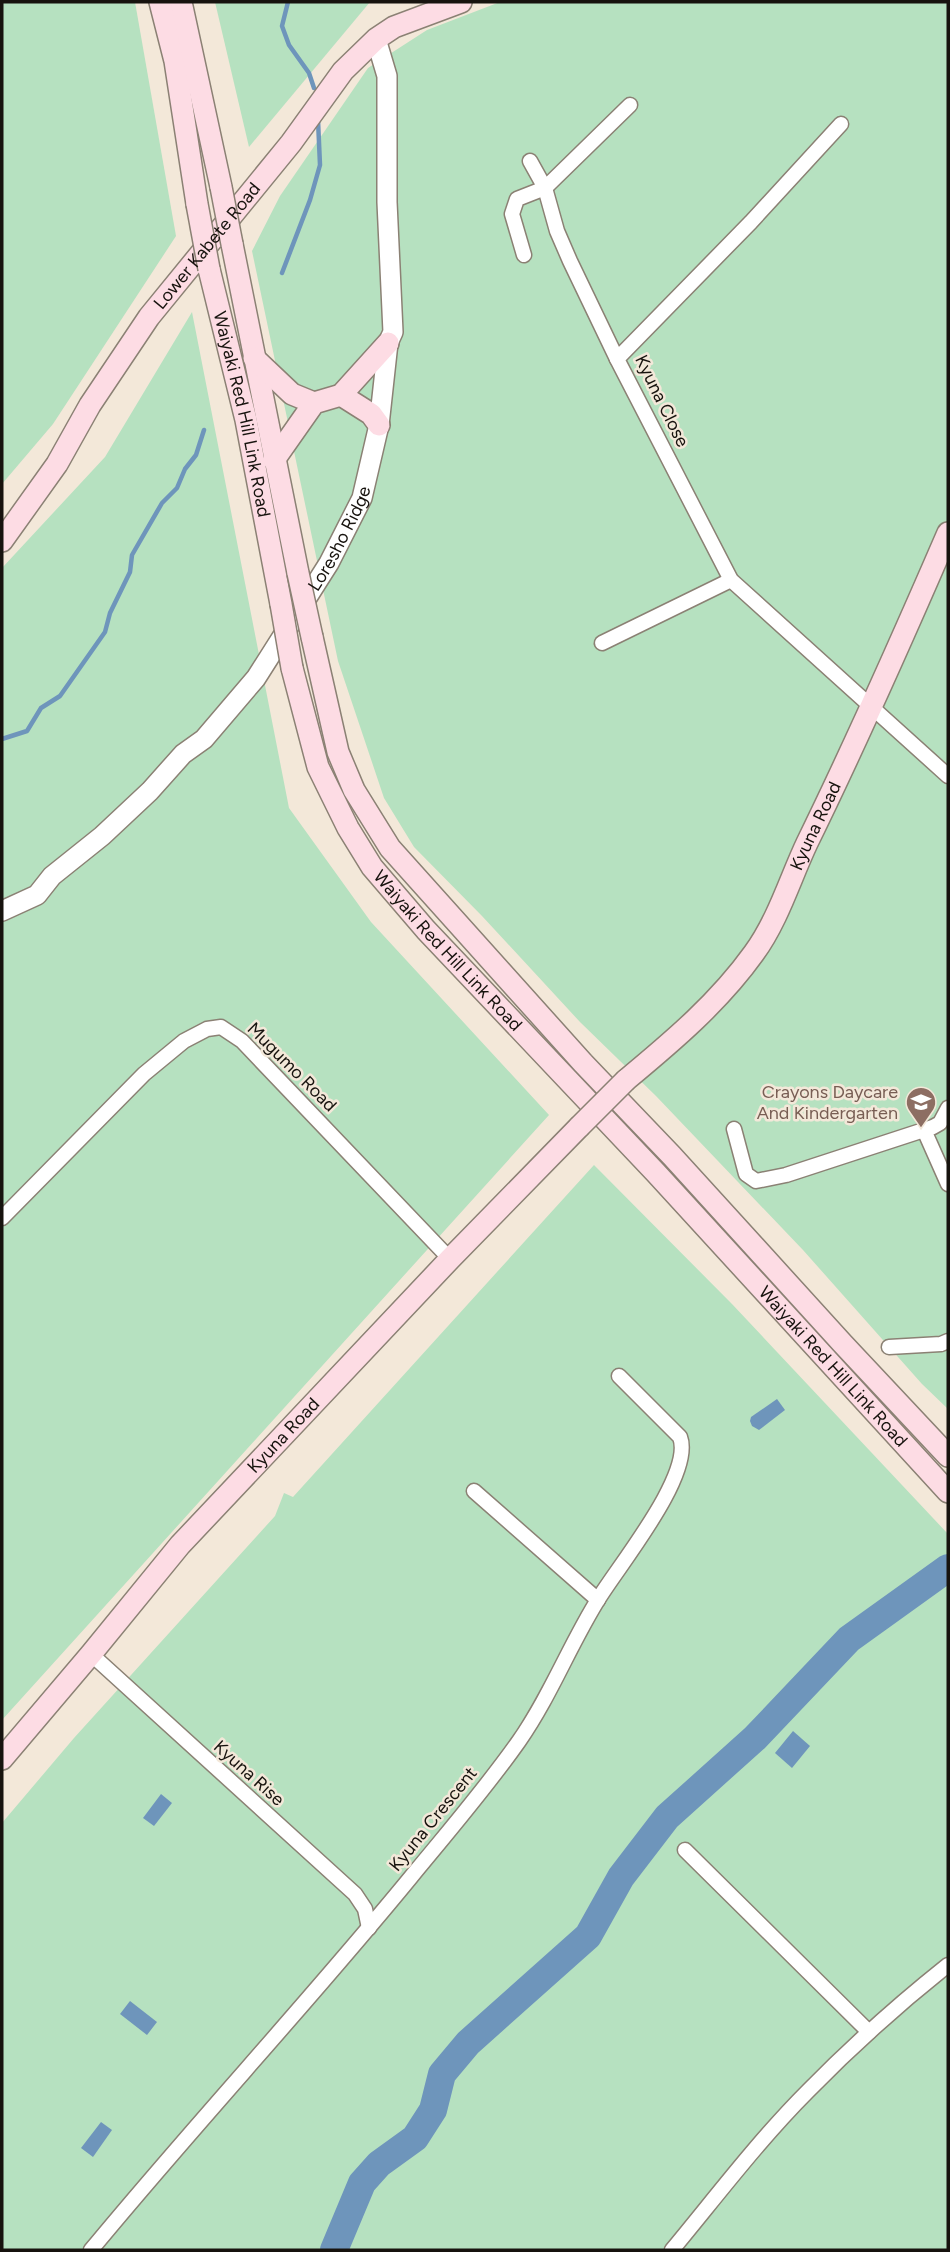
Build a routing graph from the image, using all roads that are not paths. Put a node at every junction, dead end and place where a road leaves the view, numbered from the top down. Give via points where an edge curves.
1 (160, 2) edge
2 (181, 2) edge
3 (461, 2) edge
4 (376, 39) junction
5 (630, 105) dead end
6 (841, 124) dead end
7 (530, 161) dead end
8 (545, 188) junction
9 (524, 255) dead end
10 (388, 343) junction
11 (254, 358) junction
12 (617, 359) junction
13 (341, 395) junction
14 (314, 403) junction
15 (379, 425) junction
16 (274, 460) junction
17 (948, 533) edge
18 (2, 541) edge
19 (731, 579) junction
20 (603, 643) dead end
21 (872, 707) junction
22 (948, 776) edge
23 (2, 911) edge
24 (948, 1108) edge
25 (932, 1127) junction
26 (734, 1129) dead end
27 (948, 1136) edge
28 (948, 1184) edge
29 (2, 1217) edge
30 (450, 1259) junction
31 (948, 1341) edge
32 (889, 1347) dead end
33 (619, 1376) dead end
34 (948, 1456) edge
35 (474, 1491) dead end
36 (948, 1492) edge
37 (598, 1600) junction
38 (91, 1654) junction
39 (2, 1759) edge
40 (685, 1850) dead end
41 (369, 1928) junction
42 (948, 1965) edge
43 (869, 2032) junction
44 (90, 2250) edge
45 (672, 2250) edge

1 - 36 main road, Waiyaki Red Hill Link Road, bridge via 175,61 209,269 246,420 292,668 318,767 348,828 372,867 426,930
2 - 11 main road, Waiyaki Red Hill Link Road, bridge
3 - 4 main road, Lower Kabete Road
4 - 10 street, Loresho Ridge via 387,76 393,332
4 - 18 main road, Lower Kabete Road via 343,72 149,317 57,464
5 - 8 street
6 - 12 street, Kyuna Close
7 - 8 street
8 - 9 street via 517,199 514,206 512,214
8 - 12 street via 557,231
10 - 13 main road
10 - 15 street, Loresho Ridge
11 - 14 main road via 292,394
11 - 16 main road, Waiyaki Red Hill Link Road
12 - 19 street, Kyuna Close
13 - 14 main road
13 - 15 main road via 371,414
14 - 16 main road
15 - 23 street, Loresho Ridge via 362,498 329,563 256,678 204,738 102,836 52,876 37,895
16 - 34 main road, Waiyaki Red Hill Link Road, bridge via 338,752 354,790 390,848 565,1044
17 - 21 main road, Kyuna Road
19 - 20 street
19 - 21 street, Kyuna Close
21 - 22 street, Kyuna Close
21 - 30 main road, Kyuna Road, bridge via 756,951 692,1023 626,1080
24 - 25 street
25 - 26 street via 756,1181 746,1174
25 - 27 street
25 - 28 street
29 - 30 street, Mugumo Road via 144,1074 196,1034 220,1027 242,1041
30 - 38 main road, Kyuna Road via 180,1545
31 - 32 street
33 - 37 street, Kyuna Crescent via 684,1446 673,1481 655,1514
35 - 37 street
37 - 41 street, Kyuna Crescent via 542,1708 518,1743
38 - 39 main road, Kyuna Road
38 - 41 street, Kyuna Rise via 355,1894 365,1909
40 - 43 street
41 - 44 street, Kyuna Crescent
42 - 43 street
43 - 45 street via 807,2092

